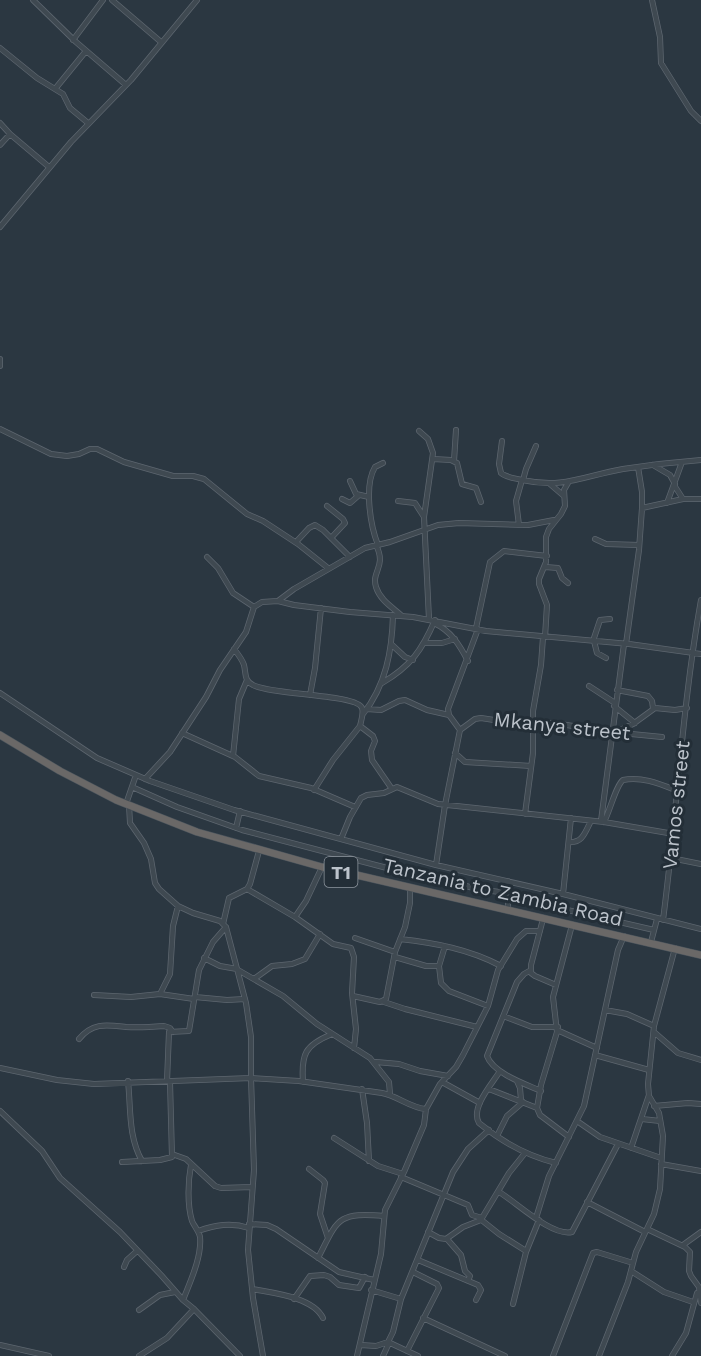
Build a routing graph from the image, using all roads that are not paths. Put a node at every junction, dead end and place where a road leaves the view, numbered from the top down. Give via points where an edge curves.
1 (33, 0) edge
2 (103, 0) edge
3 (112, 0) edge
4 (189, 0) edge
5 (652, 0) edge
6 (195, 2) edge
7 (73, 40) junction
8 (161, 42) junction
9 (0, 48) edge
10 (86, 51) junction
11 (126, 85) junction
12 (55, 89) junction
13 (701, 121) edge
14 (0, 123) edge
15 (88, 123) junction
16 (10, 134) junction
17 (0, 145) edge
18 (49, 167) junction
19 (0, 227) edge
20 (0, 359) edge
21 (0, 366) edge
22 (0, 429) edge
23 (456, 430) dead end
24 (418, 431) dead end
25 (502, 441) dead end
26 (536, 446) dead end
27 (433, 459) junction
28 (701, 460) edge
29 (454, 461) junction
30 (682, 462) junction
31 (383, 463) dead end
32 (652, 465) junction
33 (639, 467) junction
34 (522, 480) junction
35 (350, 481) dead end
36 (568, 483) junction
37 (550, 484) junction
38 (674, 485) junction
39 (358, 496) junction
40 (564, 496) junction
41 (369, 497) junction
42 (342, 499) dead end
43 (683, 499) junction
44 (701, 499) edge
45 (398, 501) dead end
46 (481, 502) dead end
47 (667, 503) junction
48 (327, 506) dead end
49 (642, 508) junction
50 (424, 517) junction
51 (554, 520) junction
52 (519, 525) junction
53 (425, 530) junction
54 (332, 538) junction
55 (595, 539) dead end
56 (296, 542) junction
57 (377, 545) junction
58 (639, 545) junction
59 (547, 556) junction
60 (207, 557) dead end
61 (350, 557) junction
62 (545, 567) junction
63 (328, 568) junction
64 (568, 583) dead end
65 (701, 600) edge
66 (278, 601) junction
67 (254, 607) junction
68 (321, 608) junction
69 (393, 615) junction
70 (402, 616) junction
71 (610, 619) dead end
72 (433, 621) junction
73 (477, 628) junction
74 (544, 637) junction
75 (455, 639) junction
76 (593, 641) junction
77 (424, 643) junction
78 (391, 644) junction
79 (625, 644) junction
80 (234, 649) junction
81 (693, 653) junction
82 (701, 654) edge
83 (606, 658) dead end
84 (413, 660) junction
85 (468, 661) junction
86 (247, 680) junction
87 (381, 684) junction
88 (589, 686) dead end
89 (617, 690) junction
90 (0, 693) edge
91 (310, 695) junction
92 (614, 704) junction
93 (653, 708) junction
94 (687, 708) junction
95 (367, 709) junction
96 (449, 715) junction
97 (362, 716) junction
98 (533, 723) junction
99 (635, 723) junction
100 (360, 726) junction
101 (460, 730) junction
102 (613, 732) junction
103 (182, 733) junction
104 (0, 735) edge
105 (662, 737) dead end
106 (455, 753) junction
107 (232, 756) junction
108 (531, 766) junction
109 (136, 775) junction
110 (145, 779) junction
111 (132, 787) junction
112 (392, 789) junction
113 (314, 790) junction
114 (678, 791) junction
115 (128, 805) junction
116 (445, 805) junction
117 (355, 807) junction
118 (240, 811) junction
119 (525, 814) junction
120 (571, 818) junction
121 (591, 821) junction
122 (602, 822) junction
123 (236, 828) junction
124 (674, 834) junction
125 (341, 839) junction
126 (569, 842) junction
127 (259, 851) junction
128 (671, 858) junction
129 (701, 864) edge
130 (436, 865) junction
131 (322, 867) junction
132 (508, 881) junction
133 (410, 888) junction
134 (247, 889) junction
135 (507, 894) junction
136 (563, 894) junction
137 (178, 906) junction
138 (508, 910) junction
139 (295, 917) junction
140 (543, 919) junction
141 (660, 920) junction
142 (224, 925) junction
143 (572, 925) junction
144 (701, 929) edge
145 (654, 930) junction
146 (540, 931) junction
147 (320, 934) junction
148 (624, 936) junction
149 (356, 938) dead end
150 (400, 939) junction
151 (651, 942) junction
152 (445, 946) junction
153 (675, 948) junction
154 (395, 955) junction
155 (701, 955) edge
156 (204, 958) junction
157 (439, 966) junction
158 (501, 966) junction
159 (237, 969) junction
160 (531, 970) junction
161 (254, 979) junction
162 (556, 985) junction
163 (160, 994) junction
164 (94, 996) dead end
165 (352, 996) junction
166 (194, 998) junction
167 (245, 999) junction
168 (384, 1002) junction
169 (488, 1006) junction
170 (605, 1010) junction
171 (503, 1016) junction
172 (477, 1027) junction
173 (557, 1029) junction
174 (654, 1029) junction
175 (173, 1032) junction
176 (332, 1034) junction
177 (79, 1039) dead end
178 (354, 1048) junction
179 (597, 1048) junction
180 (595, 1055) junction
181 (701, 1060) edge
182 (376, 1062) junction
183 (0, 1068) edge
184 (649, 1070) junction
185 (500, 1071) junction
186 (448, 1076) junction
187 (250, 1078) junction
188 (128, 1081) junction
189 (169, 1081) junction
190 (517, 1081) junction
191 (303, 1082) junction
192 (442, 1082) junction
193 (362, 1089) junction
194 (489, 1089) junction
195 (541, 1091) junction
196 (390, 1095) junction
197 (649, 1095) junction
198 (522, 1101) junction
199 (480, 1103) junction
200 (701, 1104) edge
201 (654, 1106) junction
202 (537, 1108) junction
203 (426, 1109) junction
204 (0, 1111) edge
205 (642, 1119) junction
206 (577, 1121) junction
207 (660, 1121) junction
208 (489, 1130) junction
209 (497, 1136) junction
210 (569, 1137) junction
211 (334, 1138) dead end
212 (618, 1144) junction
213 (631, 1148) junction
214 (525, 1153) junction
215 (172, 1154) junction
216 (142, 1161) junction
217 (369, 1161) junction
218 (661, 1161) junction
219 (122, 1162) dead end
220 (556, 1163) junction
221 (191, 1165) junction
222 (309, 1169) dead end
223 (701, 1171) edge
224 (402, 1175) junction
225 (252, 1187) junction
226 (499, 1192) junction
227 (443, 1194) junction
228 (587, 1202) junction
229 (384, 1216) junction
230 (479, 1219) junction
231 (538, 1219) junction
232 (249, 1226) junction
233 (646, 1230) junction
234 (198, 1231) junction
235 (428, 1232) junction
236 (701, 1232) edge
237 (328, 1239) junction
238 (447, 1239) junction
239 (683, 1245) junction
240 (137, 1251) junction
241 (526, 1251) junction
242 (318, 1258) junction
243 (418, 1260) junction
244 (633, 1263) junction
245 (124, 1267) dead end
246 (631, 1271) junction
247 (413, 1272) junction
248 (365, 1278) junction
249 (374, 1280) junction
250 (468, 1281) junction
251 (252, 1289) junction
252 (699, 1289) junction
253 (371, 1290) junction
254 (175, 1292) junction
255 (294, 1299) junction
256 (401, 1299) junction
257 (183, 1300) junction
258 (476, 1300) dead end
259 (693, 1302) junction
260 (701, 1303) edge
261 (513, 1305) dead end
262 (194, 1309) junction
263 (139, 1310) dead end
264 (322, 1318) dead end
265 (423, 1318) junction
266 (388, 1343) junction
267 (0, 1345) edge
268 (361, 1345) junction
269 (407, 1351) junction
270 (49, 1356) edge
271 (139, 1356) edge
272 (240, 1356) edge
273 (263, 1356) edge
274 (357, 1356) edge
275 (383, 1356) edge
276 (418, 1356) edge
277 (505, 1356) edge
278 (553, 1356) edge
279 (599, 1356) edge
280 (672, 1356) edge

1 - 7 street
2 - 7 street
3 - 8 street
4 - 6 street
5 - 13 street via 661,63
6 - 8 street
7 - 10 street
8 - 11 street
9 - 12 street
10 - 11 street
10 - 12 street
11 - 15 street
12 - 15 street via 63,94 77,116
14 - 16 street
15 - 18 street
16 - 17 street
16 - 18 street
18 - 19 street
20 - 21 street
22 - 56 street via 51,454 67,456 90,449 102,450 124,462 173,476 204,479 248,514
23 - 29 street
24 - 27 street via 428,439
25 - 34 street via 501,473
26 - 34 street
27 - 29 street
27 - 50 street
28 - 30 street
29 - 46 street via 462,484 476,488
30 - 32 street
30 - 38 street
31 - 41 street via 372,470
32 - 33 street
32 - 38 street via 670,475
33 - 36 street
33 - 49 street
34 - 37 street
34 - 52 street via 516,501
35 - 39 street
36 - 37 street
36 - 40 street
37 - 40 street
38 - 43 street
38 - 47 street
39 - 41 street
39 - 42 street via 350,503
40 - 51 street via 565,506
41 - 57 street
43 - 44 street
43 - 47 street
45 - 50 street via 415,503
47 - 49 street
48 - 54 street via 344,521
49 - 58 street
50 - 53 street
51 - 52 street
51 - 59 street via 546,537
52 - 53 street via 459,523
53 - 57 street
53 - 72 street
54 - 56 street via 313,525
54 - 61 street
55 - 58 street via 606,544
56 - 63 street
57 - 61 street
57 - 70 street via 381,561 376,589
58 - 79 street
59 - 62 street
59 - 73 street via 504,551 494,558 485,578
60 - 67 street via 233,593
61 - 63 street
62 - 64 street via 558,568
62 - 74 street via 539,584 547,605
63 - 66 street
65 - 81 street, Vamos street
66 - 67 street
66 - 68 street
67 - 80 street via 246,632
68 - 69 street
68 - 91 street
69 - 70 street
69 - 78 street
70 - 72 street
71 - 76 street via 600,620
72 - 73 street
72 - 75 street
72 - 77 street
73 - 74 street
73 - 85 street
74 - 76 street
74 - 98 street
75 - 77 street
75 - 85 street
76 - 79 street
76 - 83 street via 597,653
77 - 84 street
78 - 84 street
78 - 87 street
79 - 81 street
79 - 89 street
80 - 86 street via 244,664
80 - 103 street
81 - 82 street
81 - 94 street, Vamos street
84 - 87 street
85 - 96 street
86 - 91 street via 255,687
86 - 107 street via 239,699
87 - 95 street
88 - 92 street
89 - 92 street
89 - 93 street via 648,696
90 - 109 street via 87,753
91 - 97 street via 356,702 363,709
92 - 99 street
92 - 102 street
93 - 94 street
93 - 99 street
94 - 114 street, Vamos street
95 - 96 street via 381,710 405,700
95 - 97 street
96 - 101 street
97 - 100 street
98 - 101 street, Mkanya street via 475,718
98 - 102 street, Mkanya street
98 - 108 street
99 - 102 street
100 - 112 street via 373,736 370,755
100 - 113 street
101 - 106 street
102 - 105 street, Mkanya street
102 - 122 street
103 - 107 street
103 - 110 street
104 - 115 highway, Tanzania to Zambia Road / T1
106 - 108 street via 465,762
106 - 116 street
107 - 113 street via 259,776
108 - 119 street
109 - 110 street
109 - 111 street
110 - 118 street
111 - 115 street
111 - 123 street
112 - 116 street via 404,789
112 - 117 street via 367,795
113 - 117 street
114 - 122 street via 649,780 622,780
114 - 124 street, Vamos street
115 - 127 highway, Tanzania to Zambia Road / T1
115 - 137 street via 130,823 151,859 155,883
116 - 119 street
116 - 130 street
117 - 125 street
118 - 123 street
118 - 125 street
119 - 120 street
120 - 121 street
120 - 126 street
121 - 122 street
121 - 126 street via 578,842
122 - 124 street
123 - 135 street via 336,856
124 - 128 street, Vamos street
125 - 130 street
126 - 136 street
127 - 131 highway, Tanzania to Zambia Road / T1
127 - 134 street
128 - 129 street
128 - 141 street, Vamos street
130 - 132 street
131 - 133 highway, Tanzania to Zambia Road / T1
131 - 139 street
132 - 135 street
132 - 136 street
133 - 138 highway, Tanzania to Zambia Road / T1
133 - 150 street
134 - 139 street
134 - 142 street via 229,898
135 - 138 street
135 - 145 street
136 - 141 street
137 - 142 street
137 - 163 street via 170,974
138 - 140 highway, Tanzania to Zambia Road / T1
139 - 147 street
140 - 143 highway, Tanzania to Zambia Road / T1
140 - 146 street
141 - 144 street
141 - 145 street, Vamos street
142 - 156 street
142 - 159 street
143 - 148 highway, Tanzania to Zambia Road / T1
143 - 162 street
145 - 151 street, Vamos street
146 - 158 street via 521,933
146 - 160 street
147 - 161 street via 305,959 272,966
147 - 165 street via 333,944 351,948
148 - 151 highway, Tanzania to Zambia Road / T1
148 - 170 street
149 - 154 street
150 - 152 street
150 - 154 street
151 - 153 highway, Tanzania to Zambia Road / T1
152 - 157 street
152 - 158 street via 471,952
153 - 155 highway, Tanzania to Zambia Road / T1
153 - 174 street
154 - 157 street via 426,966
154 - 168 street
156 - 159 street
156 - 166 street
157 - 169 street via 445,989
158 - 169 street
159 - 161 street
159 - 167 street
160 - 162 street via 535,976
160 - 171 street via 517,982
161 - 176 street
162 - 173 street via 553,1006
163 - 164 street
163 - 166 street
165 - 168 street
165 - 178 street
166 - 167 street
166 - 175 street via 189,1030
167 - 187 street via 251,1037
168 - 172 street
169 - 172 street
170 - 174 street via 627,1014
170 - 179 street
171 - 173 street via 532,1027
171 - 185 street via 487,1056
172 - 186 street
173 - 179 street
173 - 195 street
174 - 181 street via 678,1053
174 - 184 street
175 - 177 street via 164,1026 108,1024 91,1028
175 - 189 street via 169,1034
176 - 178 street
176 - 191 street via 305,1052
178 - 182 street
179 - 180 street
180 - 184 street
180 - 206 street
182 - 186 street
182 - 196 street via 389,1082
183 - 188 street via 94,1084
184 - 197 street
185 - 190 street
185 - 194 street
186 - 192 street
187 - 189 street
187 - 191 street
187 - 225 street
188 - 189 street
188 - 216 street via 132,1137
189 - 215 street
190 - 195 street
190 - 198 street
191 - 193 street
192 - 199 street
192 - 203 street
193 - 196 street
193 - 217 street
194 - 198 street
194 - 199 street
195 - 202 street
196 - 203 street
197 - 201 street
197 - 205 street
198 - 202 street
198 - 209 street via 507,1116
199 - 208 street via 476,1118
200 - 201 street
201 - 207 street
202 - 210 street via 540,1115
203 - 224 street via 424,1125
204 - 240 street via 42,1151 60,1178
205 - 207 street
205 - 213 street
206 - 210 street
206 - 212 street
207 - 218 street
208 - 209 street
208 - 227 street via 468,1149
209 - 214 street
210 - 220 street
211 - 217 street
212 - 213 street
212 - 228 street
213 - 218 street
214 - 220 street
214 - 226 street
215 - 216 street via 169,1159
215 - 221 street
216 - 219 street
217 - 224 street
218 - 223 street
218 - 233 street via 660,1189
220 - 231 street via 546,1184
221 - 225 street via 214,1186
221 - 234 street via 190,1210
222 - 237 street via 325,1183 320,1214
224 - 227 street
224 - 229 street
225 - 232 street
226 - 230 street
226 - 231 street
227 - 230 street via 468,1205 472,1215
227 - 235 street
228 - 231 street via 572,1232 561,1232
228 - 233 street
229 - 237 street via 348,1216
229 - 249 street
230 - 238 street
230 - 241 street
231 - 241 street
232 - 234 street via 222,1224
232 - 242 street via 276,1229
232 - 251 street
233 - 239 street
233 - 244 street
234 - 257 street via 197,1259
235 - 238 street
235 - 243 street
236 - 239 street
237 - 242 street
238 - 250 street via 461,1255 470,1276
239 - 252 street via 690,1252 689,1271
240 - 245 street
240 - 254 street
241 - 261 street
242 - 248 street via 339,1272
243 - 247 street
243 - 250 street
244 - 246 street
244 - 278 street via 593,1252
246 - 259 street via 664,1292
246 - 279 street
247 - 256 street
247 - 265 street via 439,1288
248 - 249 street
248 - 255 street via 359,1288 339,1285 330,1276 309,1276
249 - 253 street
250 - 258 street via 481,1290
251 - 255 street
251 - 273 street
252 - 259 street
252 - 260 street
253 - 256 street
253 - 268 street
254 - 257 street
254 - 263 street via 160,1295
255 - 264 street via 314,1306
256 - 266 street
257 - 262 street
259 - 280 street via 686,1333
262 - 271 street via 167,1338
262 - 272 street
265 - 269 street
265 - 277 street
266 - 268 street
266 - 269 street
266 - 275 street
267 - 270 street
268 - 274 street
269 - 276 street

